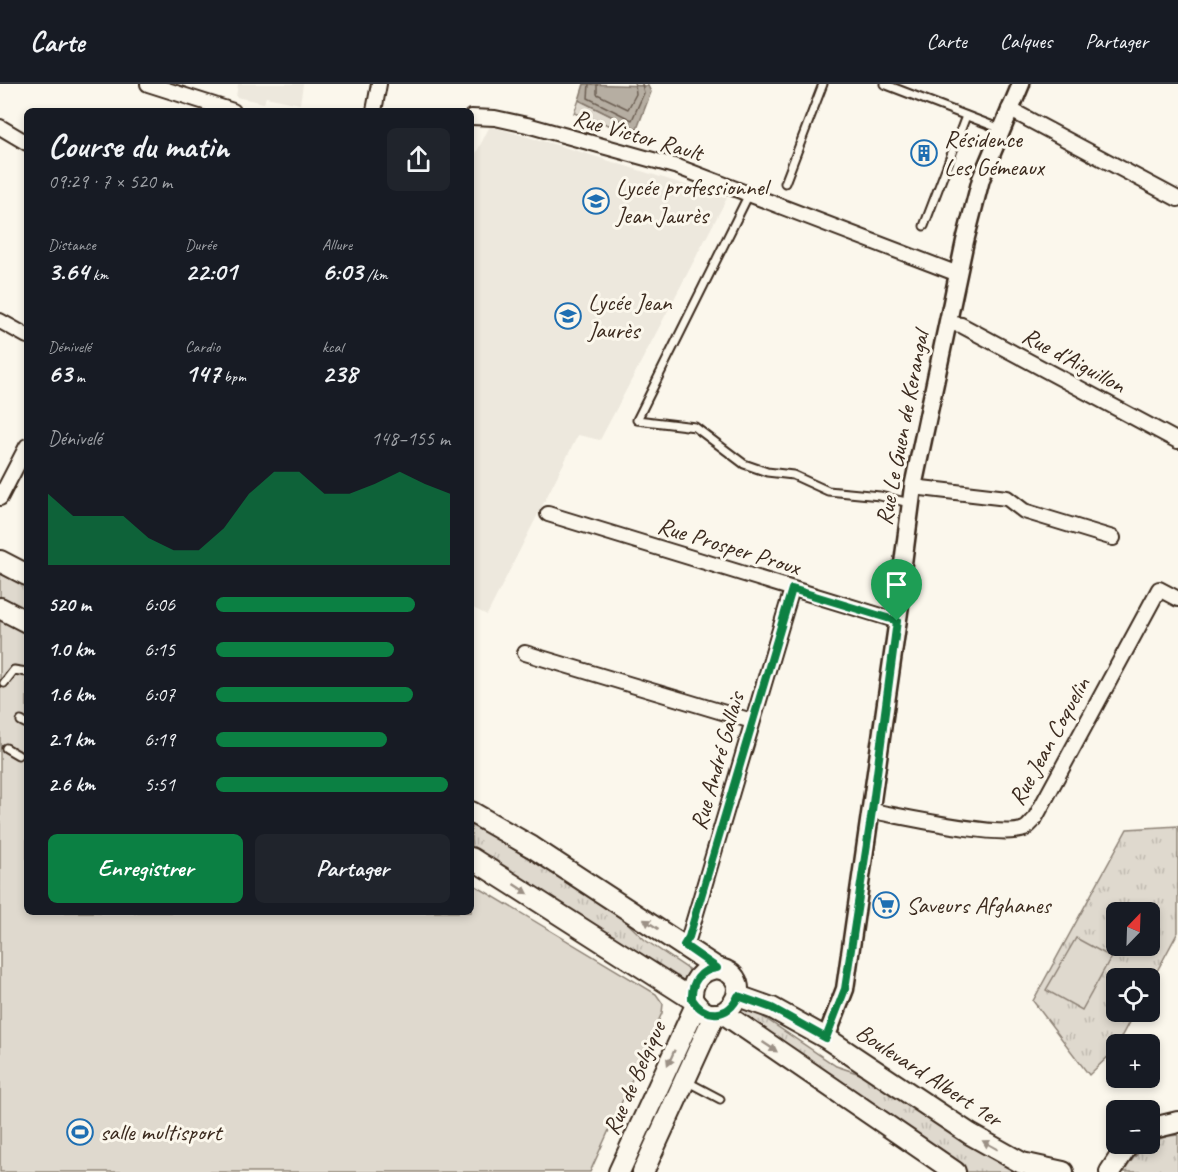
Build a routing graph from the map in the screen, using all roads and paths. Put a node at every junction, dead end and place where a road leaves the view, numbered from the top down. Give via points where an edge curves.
1 (148, 84) edge
2 (379, 84) edge
3 (823, 84) edge
4 (885, 84) edge
5 (1021, 84) edge
6 (203, 107) edge
7 (375, 108) edge
8 (1009, 109) junction
9 (966, 116) junction
10 (474, 117) edge
11 (0, 127) edge
12 (1001, 129) junction
13 (24, 141) edge
14 (785, 183) dead end
15 (749, 194) junction
16 (1178, 199) edge
17 (924, 226) dead end
18 (958, 274) junction
19 (0, 321) edge
20 (947, 323) junction
21 (24, 334) edge
22 (1178, 441) edge
23 (24, 452) edge
24 (911, 495) junction
25 (0, 498) edge
26 (548, 514) dead end
27 (1113, 538) dead end
28 (0, 561) edge
29 (24, 573) edge
30 (792, 589) junction
31 (1178, 599) edge
32 (0, 608) edge
33 (24, 620) edge
34 (897, 621) junction
35 (525, 653) dead end
36 (24, 672) edge
37 (4, 682) dead end
38 (752, 721) junction
39 (6, 748) dead end
40 (18, 755) dead end
41 (872, 811) junction
42 (474, 814) edge
43 (474, 860) edge
44 (684, 945) junction
45 (717, 968) junction
46 (738, 996) junction
47 (694, 1002) junction
48 (719, 1014) junction
49 (826, 1038) junction
50 (684, 1080) junction
51 (720, 1099) dead end
52 (1178, 1122) edge
53 (1160, 1126) edge
54 (1122, 1154) edge
55 (620, 1172) edge
56 (644, 1172) edge
57 (956, 1172) edge
58 (1064, 1172) edge
59 (1110, 1172) edge

1 - 6 street
2 - 7 street
3 - 14 lane
4 - 9 lane
5 - 8 street, Rue Le Guen de Kerangal
8 - 12 street, Rue Le Guen de Kerangal
8 - 16 street
9 - 12 lane
9 - 17 lane
10 - 15 street, Rue Victor Rault via 495,117 678,167
11 - 13 street
12 - 18 street, Rue Le Guen de Kerangal via 981,178
15 - 18 street, Rue Victor Rault
15 - 24 lane via 637,420 694,427 744,464 793,475 828,491
18 - 20 street, Rue Le Guen de Kerangal
19 - 21 street
20 - 22 street, Rue d'Aiguillon via 961,326
20 - 24 street, Rue Le Guen de Kerangal
23 - 25 street
24 - 27 street via 1007,498 1024,511
24 - 34 street, Rue Le Guen de Kerangal
26 - 30 street, Rue Prosper Proux
28 - 29 main road
30 - 34 street, Rue Prosper Proux
30 - 38 street, Rue André Gallais
31 - 41 street, Rue Jean Coquelin via 1159,589 1025,829 985,830
32 - 33 main road
34 - 41 street, Rue Le Guen de Kerangal
35 - 38 street
36 - 37 lane via 14,670
38 - 44 street, Rue André Gallais
39 - 40 lane
41 - 49 street, Rue Le Guen de Kerangal via 845,989
44 -> 42 main road
43 -> 47 main road
44 - 45 main road
45 - 46 main road via 732,976
45 - 47 main road via 698,976
46 - 48 main road via 735,1003
46 - 49 main road, Boulevard Albert 1er via 772,1008
47 - 48 main road
47 -> 55 main road, Rue de Belgique
48 - 50 main road, Rue de Belgique
48 -> 57 main road
58 -> 49 main road, Boulevard Albert 1er via 1022,1163 970,1134
50 - 51 lane
50 - 56 main road, Rue de Belgique
52 - 53 main road
54 - 59 main road

